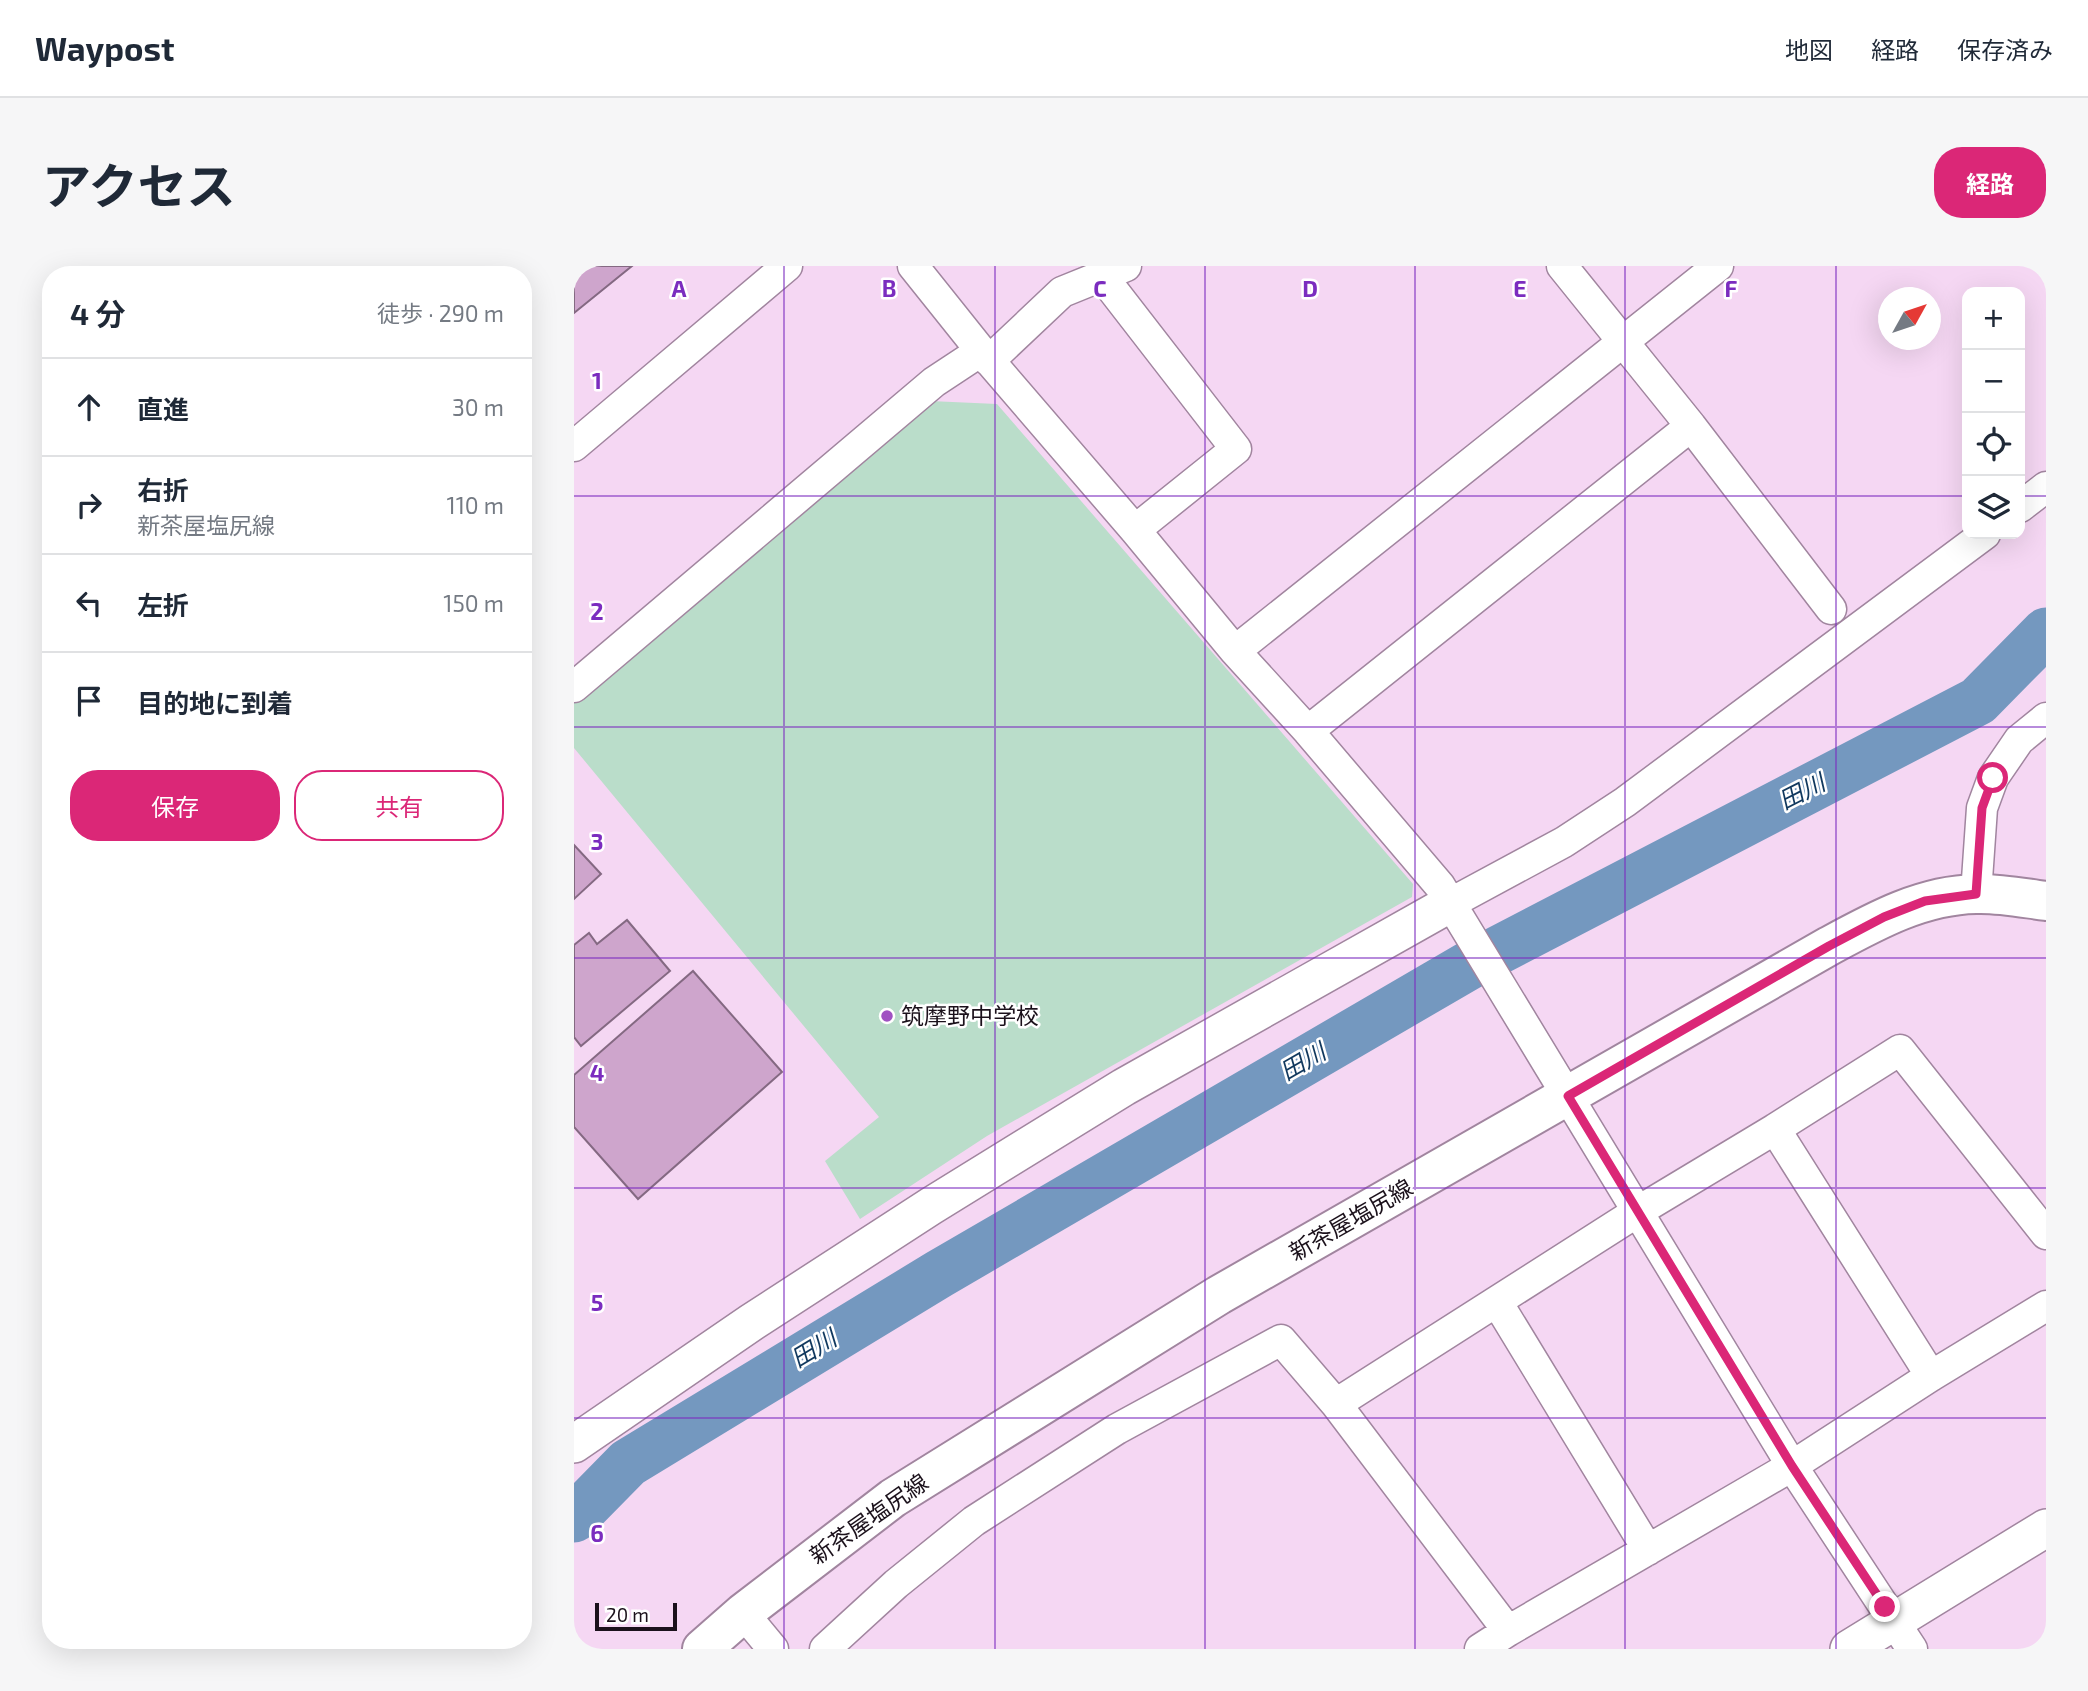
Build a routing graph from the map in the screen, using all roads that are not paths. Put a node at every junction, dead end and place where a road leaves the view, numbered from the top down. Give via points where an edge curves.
1 (787, 266) edge
2 (913, 266) edge
3 (1562, 266) edge
4 (1718, 266) edge
5 (1114, 271) edge
6 (1622, 342) junction
7 (985, 356) junction
8 (1691, 426) junction
9 (574, 446) edge
10 (2046, 486) edge
11 (2025, 503) edge
12 (1135, 530) junction
13 (1977, 539) edge
14 (1831, 609) dead end
15 (1235, 651) junction
16 (574, 687) edge
17 (2046, 718) edge
18 (1308, 731) junction
19 (1976, 894) junction
20 (2046, 901) edge
21 (1456, 912) junction
22 (1559, 1081) junction
23 (1775, 1129) junction
24 (1637, 1212) junction
25 (2046, 1234) edge
26 (1497, 1302) junction
27 (2046, 1306) edge
28 (1931, 1376) junction
29 (1336, 1404) junction
30 (574, 1444) edge
31 (1792, 1466) junction
32 (2046, 1528) edge
33 (1648, 1550) junction
34 (743, 1613) junction
35 (1508, 1631) junction
36 (1903, 1635) edge
37 (702, 1649) edge
38 (773, 1649) edge
39 (825, 1649) edge
40 (1480, 1649) edge
41 (1849, 1649) edge

1 - 9 street
2 - 7 street
3 - 6 street
4 - 6 street
5 - 7 street via 1062,292
5 - 12 street via 1236,449
6 - 8 street
6 - 15 street
7 - 12 street
7 - 16 street via 934,382
8 - 14 street
8 - 18 street
10 - 11 street
12 - 15 street
13 - 21 street via 1625,802
15 - 18 street
17 - 19 street via 2020,740 1993,778 1982,808
18 - 21 street via 1440,886
19 - 20 main road, 新茶屋塩尻線
19 - 22 main road, 新茶屋塩尻線 via 1925,901 1884,917
21 - 22 street
21 - 30 street via 1112,1094 763,1315
22 - 24 street
22 - 34 main road, 新茶屋塩尻線 via 893,1498
23 - 24 street
23 - 25 street via 1900,1050
23 - 28 street
24 - 26 street
24 - 31 street
26 - 29 street
26 - 33 street
27 - 28 street
28 - 31 street
29 - 35 street
29 - 39 street via 1281,1340 1118,1429 974,1521
31 - 33 street
31 - 36 street
32 - 36 street
33 - 35 street
34 - 37 main road, 新茶屋塩尻線
34 - 38 street
35 - 40 street
36 - 41 street

